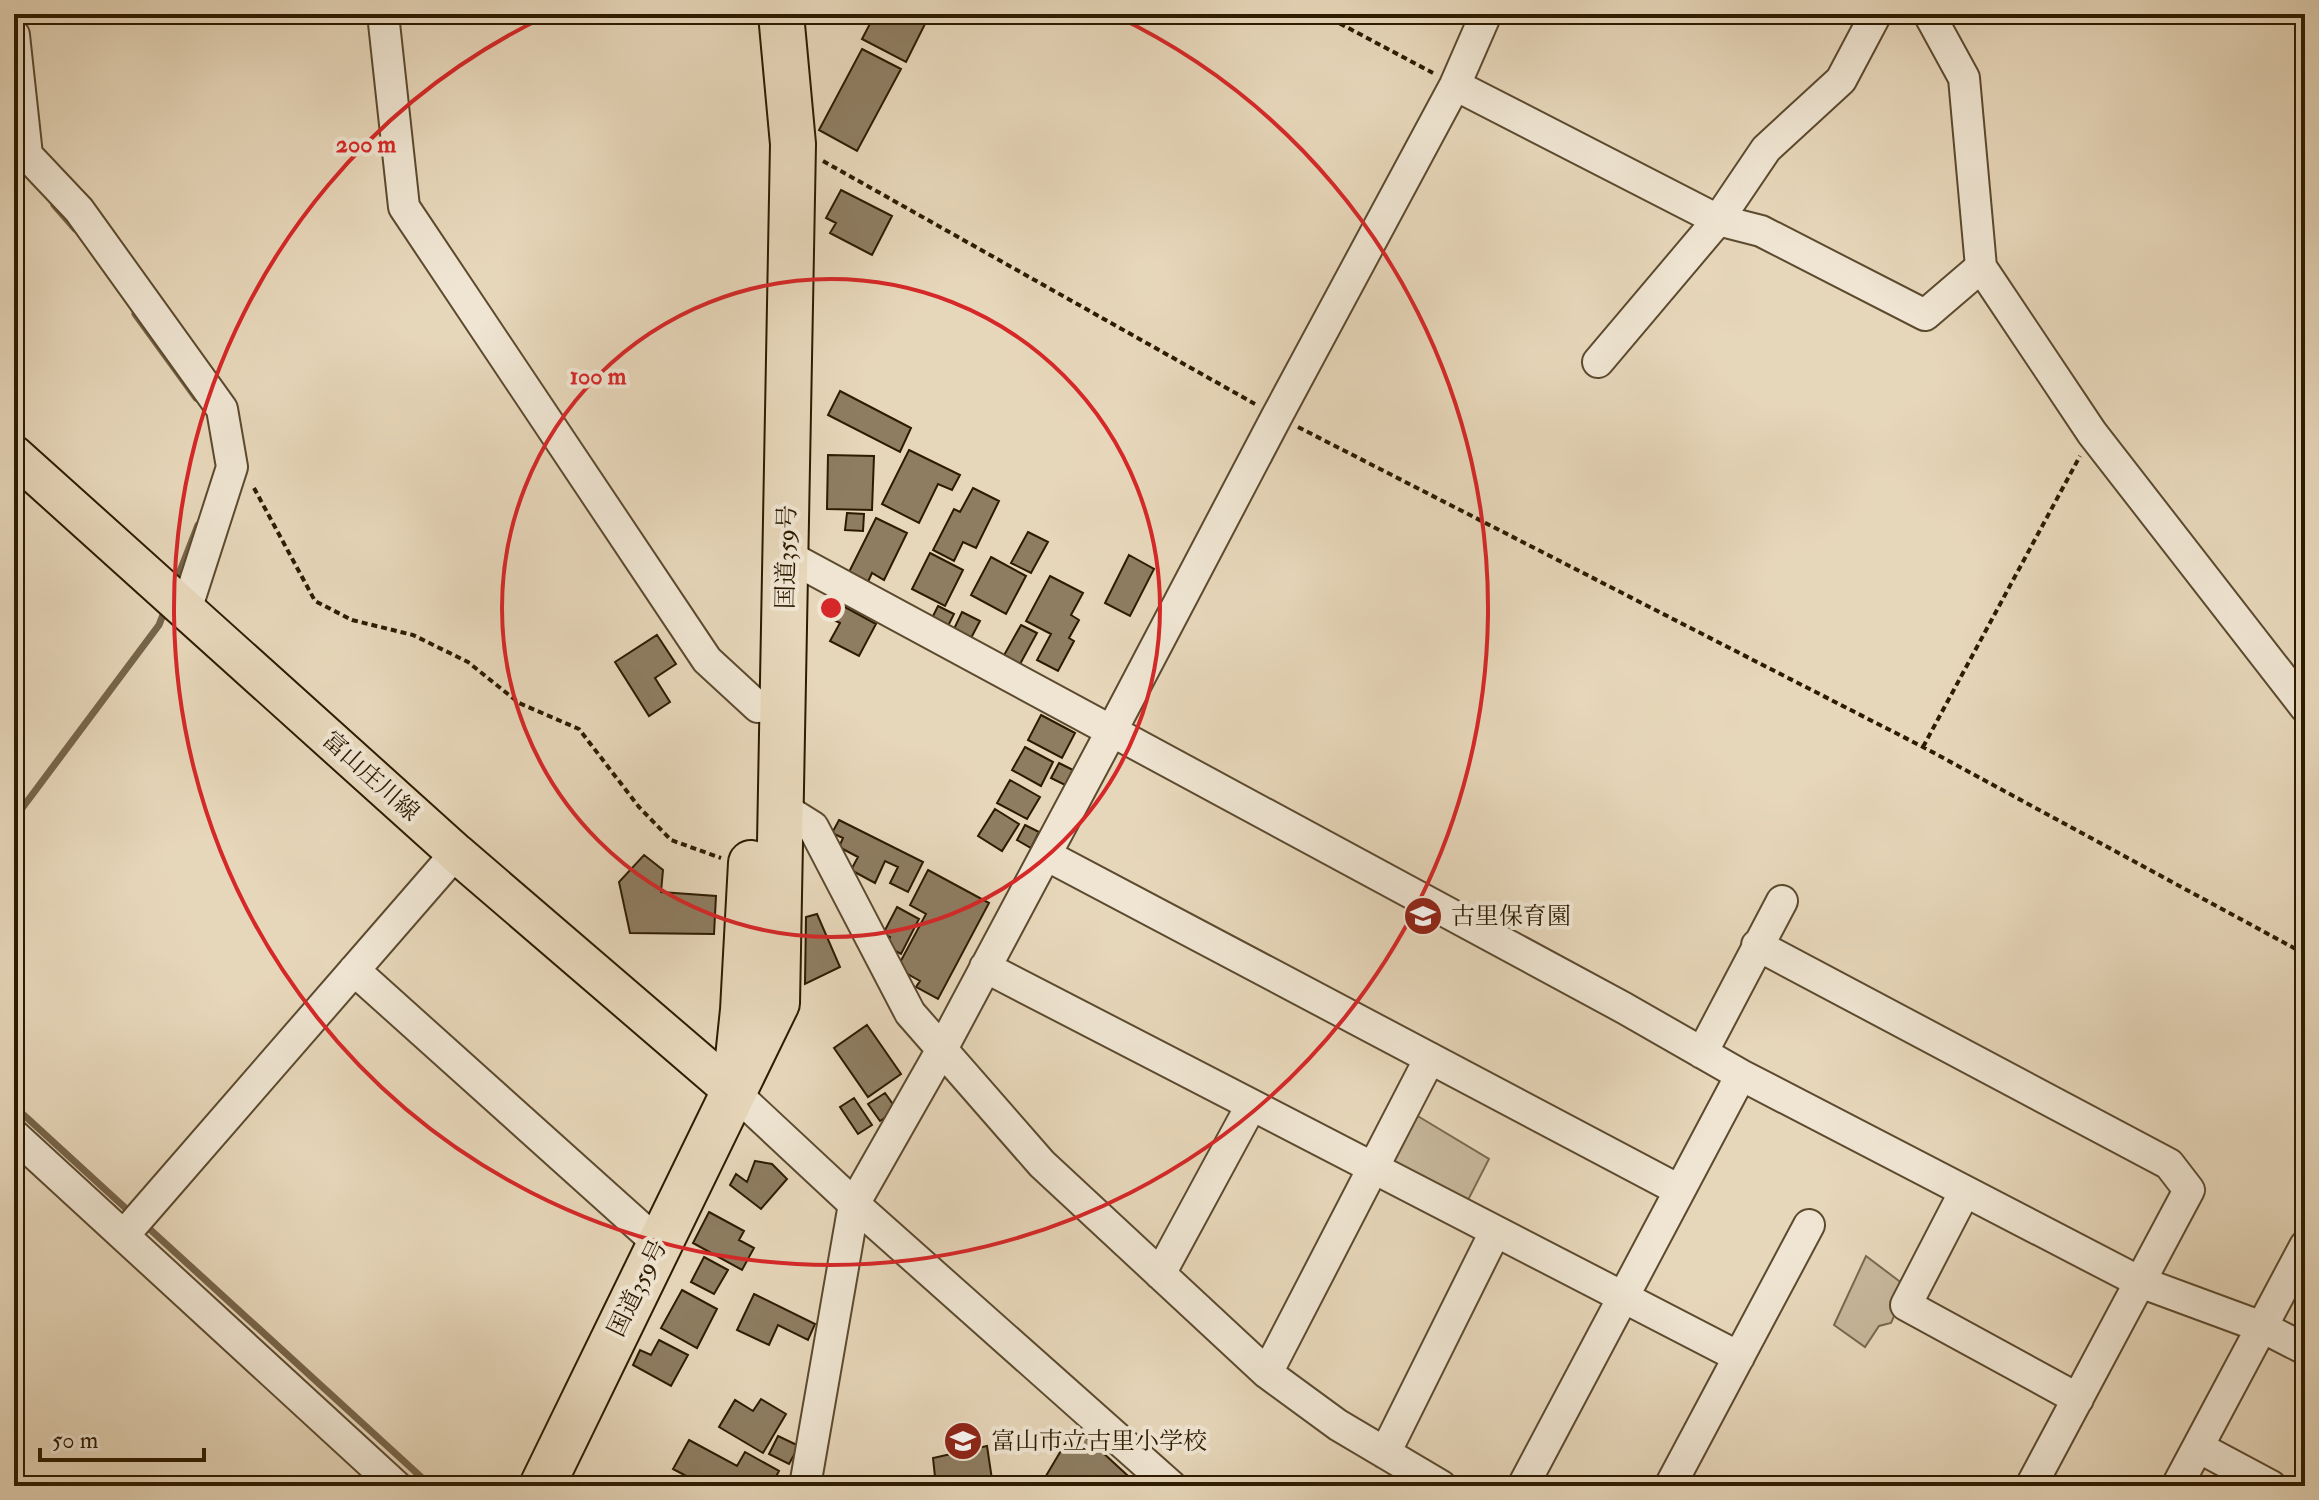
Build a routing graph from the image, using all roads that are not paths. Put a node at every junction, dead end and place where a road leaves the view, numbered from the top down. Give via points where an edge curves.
1 (383, 14) edge
2 (758, 14) edge
3 (781, 14) edge
4 (1486, 14) edge
5 (1876, 14) edge
6 (1929, 14) edge
7 (14, 35) edge
8 (1455, 85) junction
9 (21, 149) edge
10 (1718, 220) junction
11 (1981, 267) junction
12 (1598, 362) dead end
13 (14, 455) edge
14 (786, 555) junction
15 (186, 610) junction
16 (758, 707) junction
17 (2305, 707) edge
18 (1111, 732) junction
19 (781, 807) junction
20 (456, 853) junction
21 (1046, 855) junction
22 (1782, 901) dead end
23 (1757, 945) junction
24 (985, 967) junction
25 (354, 970) junction
26 (941, 1051) junction
27 (1702, 1053) junction
28 (1430, 1058) junction
29 (1741, 1075) junction
30 (734, 1092) junction
31 (1251, 1106) junction
32 (14, 1135) edge
33 (1372, 1169) junction
34 (1679, 1190) junction
35 (1965, 1191) junction
36 (854, 1204) junction
37 (1809, 1225) dead end
38 (1495, 1232) junction
39 (124, 1235) junction
40 (659, 1244) junction
41 (2305, 1246) edge
42 (1160, 1274) junction
43 (2140, 1282) junction
44 (1621, 1298) junction
45 (2262, 1327) junction
46 (2305, 1349) edge
47 (1739, 1357) junction
48 (1267, 1373) junction
49 (2078, 1399) junction
50 (2198, 1447) junction
51 (1385, 1453) junction
52 (396, 1486) edge
53 (542, 1486) edge
54 (805, 1486) edge
55 (1171, 1486) edge
56 (1441, 1486) edge
57 (1523, 1486) edge
58 (1670, 1486) edge
59 (2031, 1486) edge
60 (2177, 1486) edge
61 (2271, 1486) edge

1 - 16 street via 404,207 707,660
2 - 16 highway, 国道359号 via 771,143
3 - 14 highway, 国道359号 via 793,144
4 - 8 street
5 - 10 street via 1841,80 1766,149
6 - 11 street via 1964,78
7 - 9 street
8 - 10 street
8 - 18 street
9 - 15 street via 79,210 222,409 232,467
10 - 11 street via 1761,231 1925,315
10 - 12 street
11 - 17 street via 2092,433
13 - 15 main road, 富山庄川線
14 - 18 street
14 - 19 highway, 国道359号
15 - 20 main road, 富山庄川線
16 - 30 highway, 国道359号 via 743,1013
18 - 21 street
18 - 27 street
19 - 26 street via 813,827 910,1013
19 - 30 highway, 国道359号 via 777,1003
20 - 25 street
20 - 30 main road, 富山庄川線
21 - 24 street
21 - 28 street
22 - 23 street
23 - 27 street
23 - 43 street via 2169,1164 2189,1190
24 - 26 street
24 - 31 street
25 - 39 street
25 - 40 street
26 - 36 street
26 - 42 street via 1042,1164
27 - 29 street
28 - 33 street
28 - 34 street
29 - 34 street
29 - 35 street
30 - 36 street
30 - 40 highway, 国道359号
31 - 33 street
31 - 42 street
32 - 39 street
33 - 38 street
33 - 48 street
34 - 44 street
35 - 43 street
35 - 49 street via 1906,1305
36 - 54 street
36 - 55 street
37 - 47 street
38 - 44 street
38 - 51 street
39 - 52 street
40 - 53 highway, 国道359号
41 - 45 street
42 - 48 street
43 - 45 street
43 - 49 street
44 - 47 street
44 - 57 street
45 - 46 street
45 - 50 street
47 - 58 street
48 - 51 street
49 - 59 street
50 - 60 street
50 - 61 street
51 - 56 street

